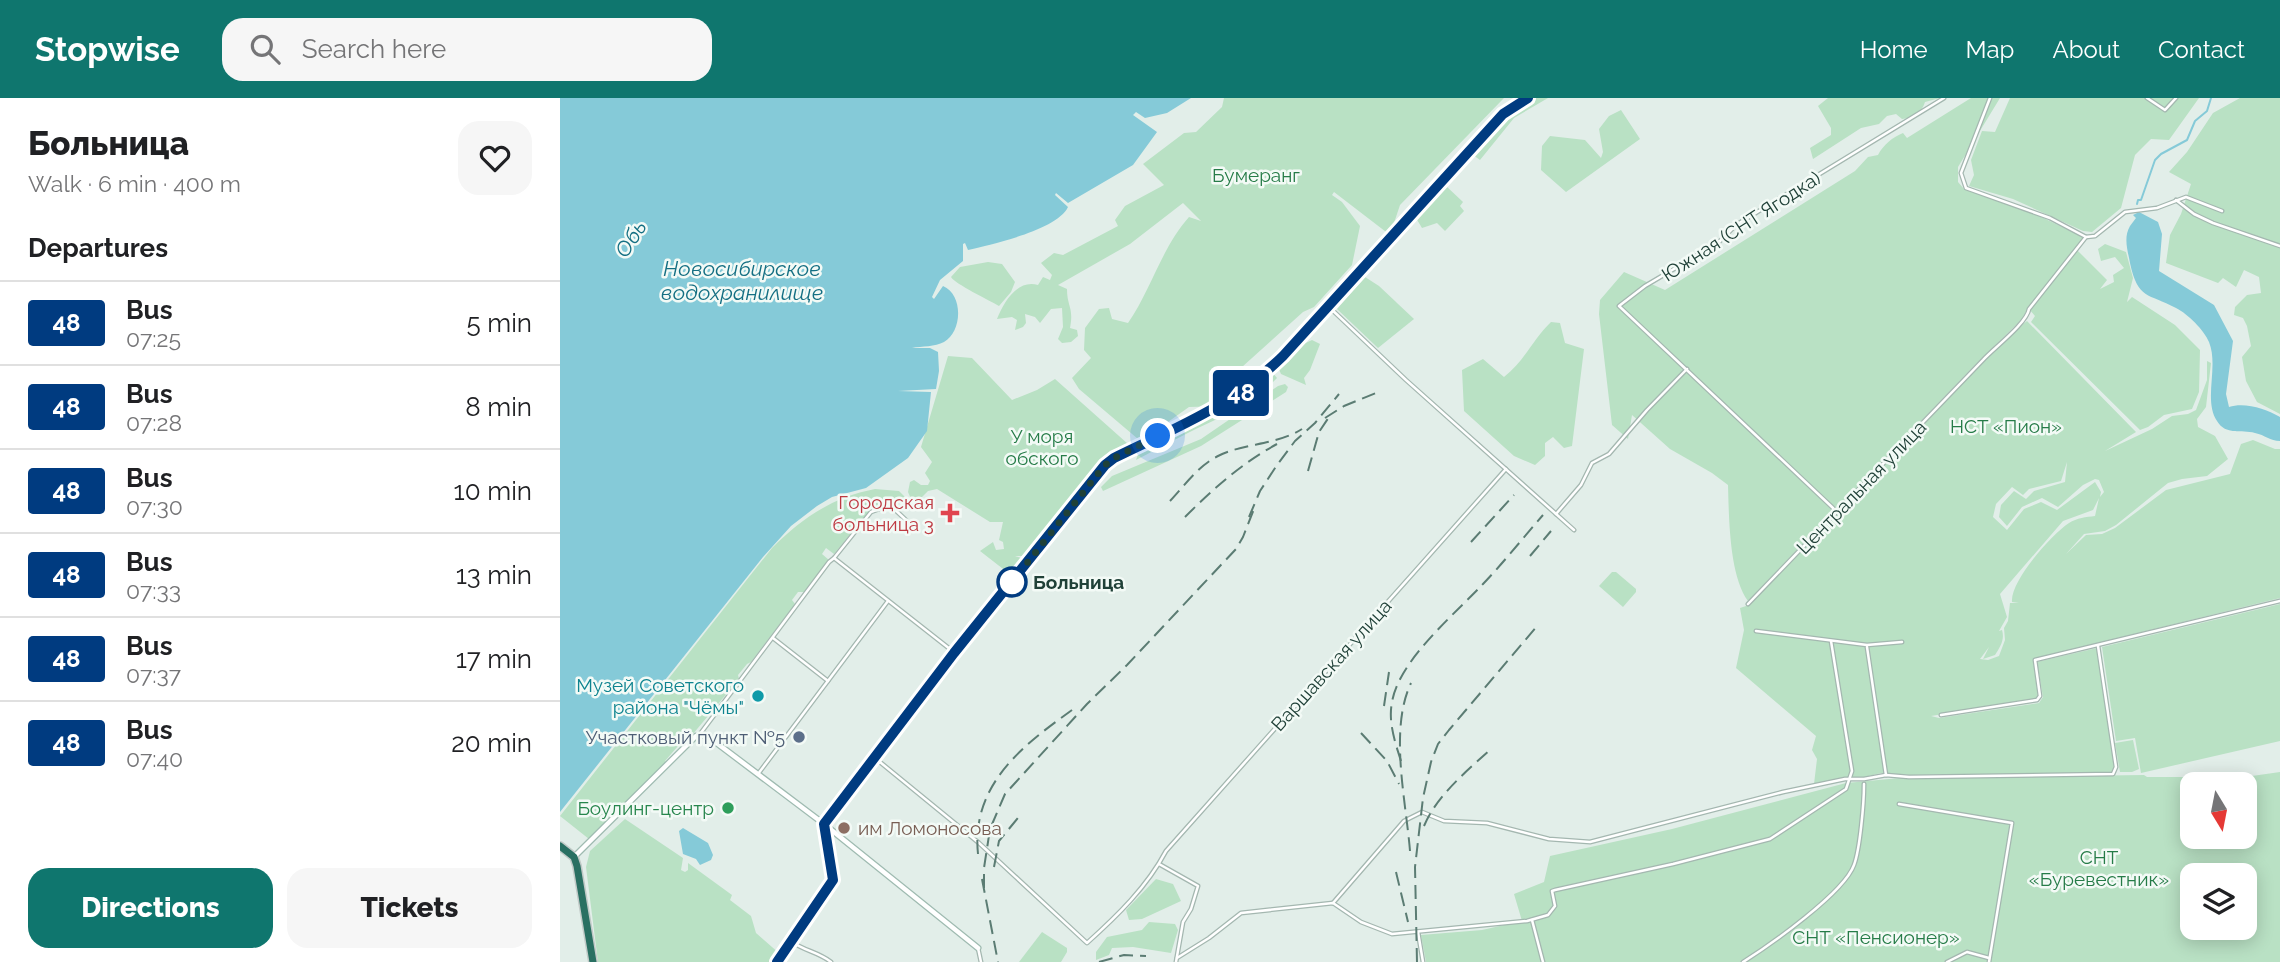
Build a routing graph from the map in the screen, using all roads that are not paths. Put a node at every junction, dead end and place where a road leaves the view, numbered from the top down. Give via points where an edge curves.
1 (1528, 98) edge
2 (1944, 98) edge
3 (1990, 98) edge
4 (2147, 98) edge
5 (2176, 98) edge
6 (2176, 200) junction
7 (2222, 211) dead end
8 (2086, 237) junction
9 (2280, 246) edge
10 (1327, 305) junction
11 (1687, 369) junction
12 (1506, 469) junction
13 (1833, 508) dead end
14 (1556, 514) junction
15 (907, 522) dead end
16 (1574, 530) dead end
17 (834, 558) junction
18 (888, 601) junction
19 (2280, 601) edge
20 (1748, 604) dead end
21 (1756, 631) dead end
22 (772, 638) junction
23 (1831, 641) junction
24 (1902, 642) dead end
25 (1867, 645) junction
26 (2098, 646) junction
27 (954, 653) junction
28 (828, 681) junction
29 (1941, 715) dead end
30 (700, 734) junction
31 (875, 758) junction
32 (758, 775) junction
33 (1886, 775) junction
34 (1850, 780) junction
35 (1864, 784) dead end
36 (1899, 804) dead end
37 (824, 824) junction
38 (560, 846) edge
39 (574, 857) junction
40 (1159, 864) junction
41 (1333, 903) junction
42 (1532, 920) junction
43 (1419, 932) junction
44 (791, 942) junction
45 (978, 948) joint
46 (1177, 960) edge
47 (1989, 960) edge
48 (593, 962) edge
49 (778, 962) edge
50 (831, 962) edge
51 (981, 962) edge
52 (1423, 962) edge
53 (1543, 962) edge
54 (1743, 962) edge
55 (1947, 962) edge

1 - 10 main road via 1503,114
2 - 11 street, Южная (СНТ Ягодка) via 1736,225 1718,243 1619,306
3 - 8 street via 1961,173 1966,188 2050,218
4 - 5 street via 2165,110
6 - 7 street via 2186,197
6 - 8 street via 2125,212 2095,236
6 - 9 street via 2213,223
8 - 20 street, Центральная улица via 2029,309 2028,317
10 - 12 street
10 - 27 main road via 1283,356 1239,394 1105,465
11 - 13 street
11 - 14 street via 1609,454 1592,463 1581,485
12 - 14 street
12 - 40 street, Варшавская улица
14 - 16 street
15 - 17 street via 890,505 874,509
17 - 18 street
17 - 22 street
18 - 27 street
18 - 28 street
19 - 26 street
21 - 23 street
22 - 28 street
22 - 30 street
23 - 25 street
23 - 34 street
24 - 25 street
25 - 33 street
26 - 29 street via 2035,660 2037,700
26 - 33 street via 2115,773
27 - 31 main road
28 - 32 street
30 - 32 main road via 716,741
30 - 39 main road
31 - 37 main road
31 - 40 street, Варшавская улица via 978,842 1087,943
32 - 37 main road
33 - 34 street
34 - 41 street via 1783,792 1590,842 1549,839 1487,822 1444,821 1418,813 1404,821
34 - 42 street via 1837,796 1770,839 1552,891 1555,906 1548,915
35 - 54 street via 1854,866 1846,879 1789,930
36 - 47 street via 2012,823
37 - 44 main road via 833,880
37 - 45 main road
38 - 39 highway
39 - 48 highway
40 - 46 street via 1198,886 1183,922
41 - 43 street via 1392,934
41 - 46 street via 1241,913
42 - 43 street
42 - 53 street
43 - 52 street
44 - 49 main road
44 - 50 street
45 - 51 street
47 - 55 street via 1967,952

